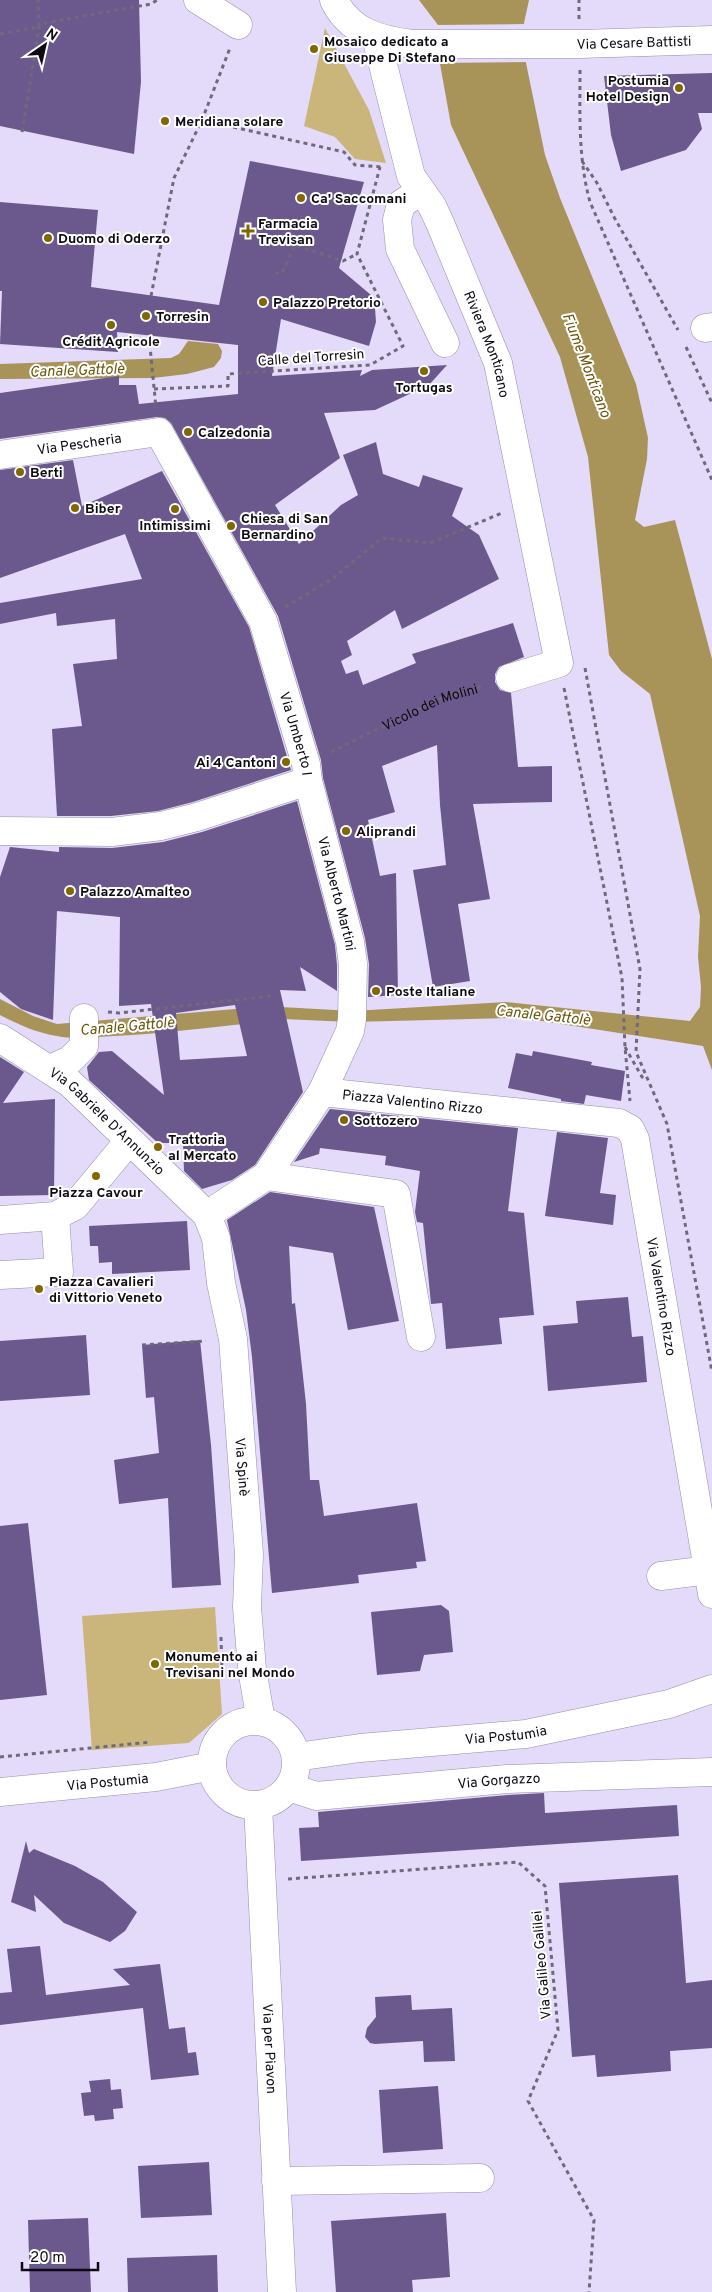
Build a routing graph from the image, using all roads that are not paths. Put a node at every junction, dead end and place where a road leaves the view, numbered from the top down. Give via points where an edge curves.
1 (198, 0) edge
2 (334, 0) edge
3 (238, 25) road end
4 (376, 37) junction
5 (712, 40) edge
6 (421, 191) junction
7 (444, 343) dead end
8 (158, 432) joint
9 (0, 455) edge
10 (510, 678) road end
11 (307, 772) junction
12 (0, 831) edge
13 (92, 1015) road end
14 (0, 1038) edge
15 (50, 1069) junction
16 (322, 1092) junction
17 (630, 1129) joint
18 (128, 1142) junction
19 (266, 1176) junction
20 (206, 1215) junction
21 (55, 1216) junction
22 (0, 1220) edge
23 (0, 1276) edge
24 (421, 1338) dead end
25 (661, 1576) dead end
26 (711, 1582) edge
27 (712, 1689) edge
28 (261, 1721) junction
29 (296, 1757) junction
30 (212, 1766) junction
31 (712, 1772) edge
32 (289, 1787) junction
33 (0, 1792) edge
34 (258, 1805) junction
35 (480, 2178) dead end
36 (276, 2181) junction
37 (282, 2292) edge

1 - 3 street
2 - 4 street, Via Cesare Battisti via 345,18 358,29
4 - 5 street, Via Cesare Battisti via 412,44
4 - 6 street, Riviera Monticano via 407,165
6 - 7 street via 400,204 397,220 400,249
6 - 10 street, Riviera Monticano via 440,223 498,363 526,503 572,665
8 - 9 street, Via Pescheria
8 - 11 street, Via Umberto I via 263,621
11 - 12 street, Via Umberto I via 197,817 161,826 112,832
11 - 16 street, Via Alberto Martini via 350,942 352,964 351,1018
13 - 15 street via 84,1046 70,1060
14 - 15 street, Via Gabriele D'Annunzio
15 - 18 street, Via Gabriele D'Annunzio via 70,1083
16 - 17 street, Piazza Valentino Rizzo via 619,1123
16 - 19 street, Via Alberto Martini
17 - 26 street, Via Valentino Rizzo via 635,1139
18 - 20 street, Via Gabriele D'Annunzio
18 - 21 street via 75,1206
19 - 20 street
19 - 24 street via 396,1194
20 - 28 street, Via Spinè via 216,1238 221,1283 233,1339 249,1554 247,1607 252,1669
21 - 22 street
21 - 23 street via 59,1272
25 - 26 street
27 - 29 street, Via Postumia via 669,1704 526,1734 360,1748
28 - 29 street via 285,1733 293,1744
28 - 30 street via 249,1720 226,1731 215,1747
29 - 32 street via 297,1768
30 - 33 street, Via Postumia via 156,1777
30 - 34 street via 222,1790 232,1799
31 - 32 street, Via Gorgazzo via 507,1779 316,1796
32 - 34 street via 270,1802
34 - 36 street, Via per Piavon
35 - 36 street
36 - 37 street, Via per Piavon

